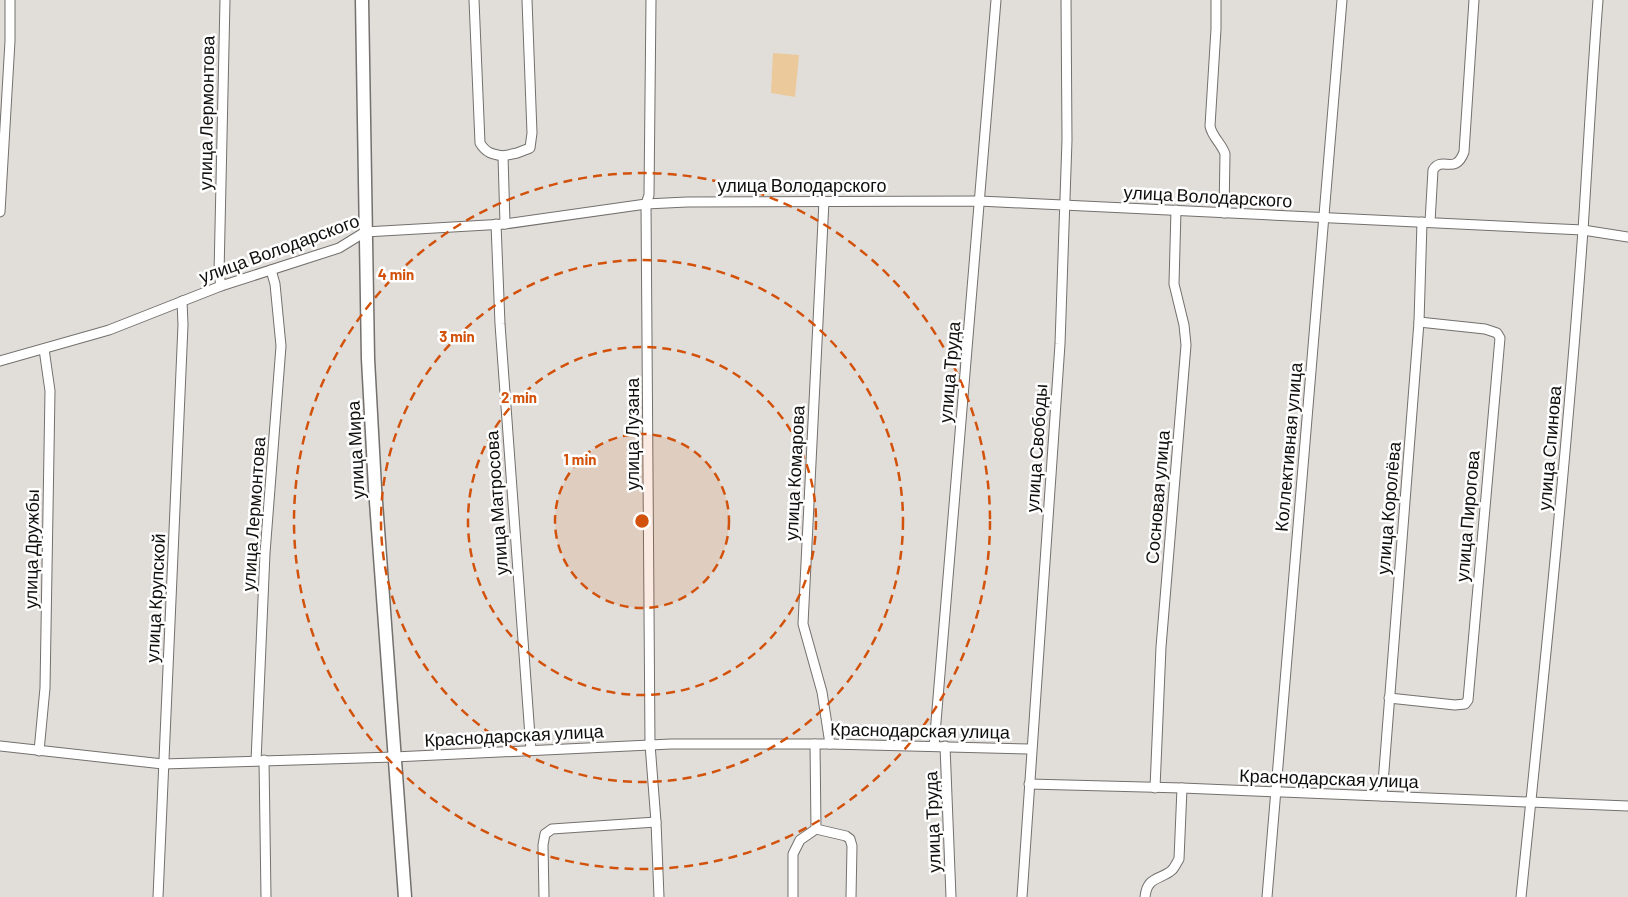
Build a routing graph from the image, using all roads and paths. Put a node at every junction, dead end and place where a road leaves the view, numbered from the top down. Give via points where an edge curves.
1 (10, 0) edge
2 (225, 0) edge
3 (362, 0) edge
4 (474, 0) edge
5 (527, 0) edge
6 (651, 0) edge
7 (996, 0) edge
8 (1066, 0) edge
9 (1216, 0) edge
10 (1342, 0) edge
11 (1474, 0) edge
12 (1598, 0) edge
13 (503, 156) junction
14 (824, 201) junction
15 (979, 201) junction
16 (646, 204) junction
17 (1066, 206) junction
18 (1176, 210) junction
19 (0, 212) edge
20 (1224, 213) junction
21 (1324, 218) junction
22 (1426, 222) junction
23 (501, 224) junction
24 (1583, 230) junction
25 (365, 232) junction
26 (1628, 237) edge
27 (270, 270) junction
28 (221, 286) junction
29 (182, 301) junction
30 (1419, 322) junction
31 (44, 349) junction
32 (0, 361) edge
33 (1389, 698) junction
34 (650, 744) junction
35 (815, 744) junction
36 (830, 744) junction
37 (0, 746) edge
38 (934, 746) junction
39 (945, 746) junction
40 (1031, 749) junction
41 (531, 750) junction
42 (39, 751) junction
43 (394, 757) junction
44 (260, 760) junction
45 (163, 764) junction
46 (1029, 784) junction
47 (1155, 788) junction
48 (1182, 788) junction
49 (1276, 792) junction
50 (1382, 796) junction
51 (1531, 802) junction
52 (1628, 806) edge
53 (656, 822) junction
54 (816, 829) junction
55 (158, 897) edge
56 (266, 897) edge
57 (405, 897) edge
58 (544, 897) edge
59 (659, 897) edge
60 (793, 897) edge
61 (851, 897) edge
62 (951, 897) edge
63 (1022, 897) edge
64 (1145, 897) edge
65 (1267, 897) edge
66 (1521, 897) edge

1 - 19 street
2 - 28 street, улица Лермонтова via 218,274
3 - 25 main road, улица Мира
4 - 13 street via 480,142 484,151
5 - 13 street via 530,148
6 - 16 street, улица Лузана via 649,195
7 - 15 street, улица Труда
8 - 17 street, улица Свободы
9 - 20 street via 1210,126 1226,154
10 - 21 street, Коллективная улица
11 - 22 street, улица Королёва via 1464,152 1455,164 1435,166
12 - 24 street, улица Спинова
13 - 23 street, улица Матросова
14 - 15 street, улица Володарского
14 - 16 street, улица Володарского
14 - 36 street, улица Комарова via 803,624 822,692
15 - 17 street, улица Володарского
15 - 38 street, улица Труда
16 - 23 street, улица Володарского
16 - 34 street, улица Лузана
17 - 18 street, улица Володарского
17 - 40 street, улица Свободы via 1060,344
18 - 20 street, улица Володарского
18 - 47 street, Сосновая улица via 1174,284 1186,345 1161,647
20 - 21 street, улица Володарского
21 - 22 street, улица Володарского
21 - 49 street, Коллективная улица
22 - 24 street, улица Володарского
22 - 30 street, улица Королёва
23 - 25 street, улица Володарского
23 - 41 street, улица Матросова via 500,324
24 - 26 street, улица Володарского
24 - 51 street, улица Спинова
25 - 27 street, улица Володарского via 339,248
25 - 43 main road, улица Мира via 375,488
27 - 28 street, улица Володарского
27 - 44 street, улица Лермонтова via 281,346 265,553
28 - 29 street, улица Володарского
29 - 31 street, улица Володарского via 110,330
29 - 45 street, улица Крупской via 176,522
30 - 33 street, улица Королёва
30 - 33 street, улица Пирогова via 1485,328 1500,338 1468,700 1465,704 1455,705
31 - 32 street, улица Володарского
31 - 42 street, улица Дружбы via 50,391 45,688
33 - 50 street, улица Королёва
34 - 35 street, Краснодарская улица
34 - 41 street, Краснодарская улица
34 - 53 street, улица Лузана
35 - 36 street, Краснодарская улица
35 - 54 street
36 - 38 street, Краснодарская улица
37 - 42 street, Краснодарская улица
38 - 39 street, Краснодарская улица
39 - 40 street, Краснодарская улица
39 - 62 street, улица Труда
40 - 46 street, улица Свободы
41 - 43 street, Краснодарская улица
42 - 45 street, Краснодарская улица
43 - 44 street, Краснодарская улица
43 - 57 main road, улица Мира
44 - 45 street, Краснодарская улица
44 - 56 street, улица Лермонтова
45 - 55 street, улица Крупской
46 - 47 street, Краснодарская улица
46 - 63 street, улица Свободы
47 - 48 street, Краснодарская улица
48 - 49 street, Краснодарская улица
48 - 64 street via 1179,859 1173,869 1150,882
49 - 50 street, Краснодарская улица
49 - 65 street, Коллективная улица
50 - 51 street, Краснодарская улица
51 - 52 street, Краснодарская улица
51 - 66 street, улица Спинова
53 - 58 street via 552,829 545,834 543,845
53 - 59 street, улица Лузана
54 - 60 street via 800,840 793,854
54 - 61 street via 850,839

